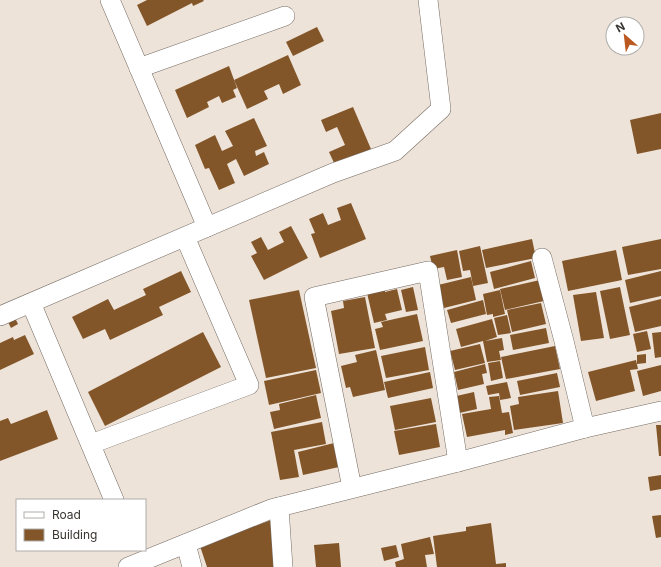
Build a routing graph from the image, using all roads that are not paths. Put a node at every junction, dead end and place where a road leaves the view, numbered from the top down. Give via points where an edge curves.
1 (110, 0) edge
2 (428, 0) edge
3 (285, 16) dead end
4 (139, 68) junction
5 (207, 227) junction
6 (185, 237) junction
7 (542, 258) dead end
8 (31, 303) junction
9 (0, 316) edge
10 (661, 411) edge
11 (585, 428) junction
12 (90, 444) junction
13 (458, 462) junction
14 (352, 488) junction
15 (114, 499) edge
16 (279, 507) junction
17 (186, 544) junction
18 (135, 560) edge
19 (192, 567) edge
20 (283, 567) edge

1 - 4 street
2 - 5 street via 440,109 395,151 333,173
3 - 4 street
4 - 5 street
5 - 6 street
6 - 8 street
6 - 12 street via 249,385
7 - 11 street
8 - 9 street
8 - 12 street
10 - 11 street
11 - 13 street
12 - 15 street
13 - 14 street
13 - 14 street via 428,271 314,297
14 - 16 street
16 - 17 street via 271,508
16 - 20 street
17 - 18 street
17 - 19 street

